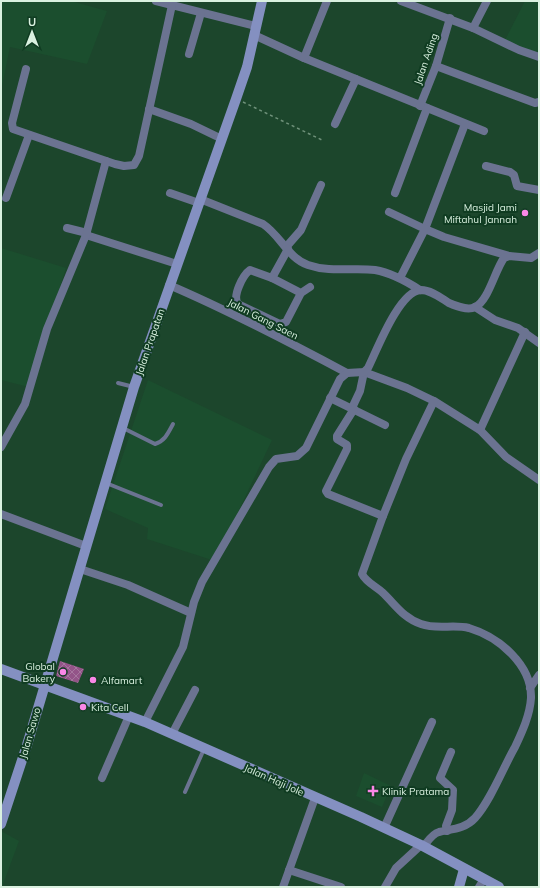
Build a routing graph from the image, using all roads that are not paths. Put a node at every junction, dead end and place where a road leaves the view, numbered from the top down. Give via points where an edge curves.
1 (156, 1) edge
2 (262, 1) edge
3 (327, 1) edge
4 (401, 1) edge
5 (487, 1) edge
6 (168, 3) edge
7 (201, 13) junction
8 (450, 18) junction
9 (473, 28) junction
10 (255, 30) junction
11 (189, 54) dead end
12 (539, 57) edge
13 (304, 58) junction
14 (436, 66) junction
15 (26, 69) dead end
16 (356, 79) junction
17 (539, 102) edge
18 (423, 107) junction
19 (149, 109) junction
20 (335, 124) dead end
21 (465, 124) junction
22 (484, 131) dead end
23 (29, 135) junction
24 (222, 139) junction
25 (106, 161) junction
26 (486, 166) dead end
27 (321, 185) dead end
28 (539, 190) edge
29 (395, 192) dead end
30 (170, 193) dead end
31 (6, 198) dead end
32 (200, 201) junction
33 (389, 212) dead end
34 (67, 228) dead end
35 (425, 229) junction
36 (86, 234) junction
37 (287, 248) junction
38 (539, 253) edge
39 (509, 256) junction
40 (531, 258) junction
41 (539, 263) edge
42 (176, 264) junction
43 (272, 278) junction
44 (400, 278) junction
45 (169, 286) junction
46 (310, 287) dead end
47 (420, 290) junction
48 (301, 293) junction
49 (475, 307) junction
50 (525, 332) junction
51 (539, 344) edge
52 (364, 372) junction
53 (347, 373) junction
54 (118, 382) dead end
55 (134, 387) junction
56 (330, 398) junction
57 (434, 401) junction
58 (353, 409) junction
59 (173, 424) dead end
60 (385, 425) dead end
61 (122, 427) junction
62 (480, 430) junction
63 (1, 447) edge
64 (539, 480) edge
65 (105, 483) junction
66 (161, 505) dead end
67 (1, 514) edge
68 (383, 516) junction
69 (86, 546) junction
70 (80, 569) junction
71 (191, 612) junction
72 (1, 670) edge
73 (539, 675) edge
74 (44, 685) junction
75 (530, 688) junction
76 (194, 690) dead end
77 (130, 716) junction
78 (145, 722) junction
79 (432, 722) dead end
80 (172, 734) junction
81 (204, 748) junction
82 (451, 752) dead end
83 (102, 778) dead end
84 (185, 792) dead end
85 (315, 798) junction
86 (1, 824) edge
87 (384, 828) junction
88 (447, 831) junction
89 (423, 846) junction
90 (464, 869) junction
91 (289, 870) junction
92 (482, 883) edge
93 (283, 887) edge
94 (341, 887) edge
95 (385, 887) edge
96 (458, 887) edge
97 (499, 887) edge

1 - 6 street
2 - 10 main road, Jalan Prapatan
3 - 13 street
4 - 8 street
5 - 9 street
6 - 7 street
6 - 19 street
7 - 10 street
7 - 11 street
8 - 9 street
8 - 14 street, Jalan Ading
9 - 12 street
10 - 13 street
10 - 24 main road, Jalan Prapatan via 247,66
13 - 16 street
14 - 17 street via 535,103
14 - 18 street, Jalan Ading
15 - 23 street via 11,126 14,130
16 - 18 street
16 - 20 street
18 - 21 street
18 - 29 street, Jalan Ading
19 - 24 street via 191,124
19 - 25 street via 136,163 124,166
21 - 22 street
21 - 35 street
23 - 25 street
23 - 31 street
24 - 32 main road, Jalan Prapatan
25 - 36 street
26 - 28 street via 510,172 514,175 517,186
27 - 37 street via 300,230
30 - 32 street
32 - 37 street via 263,224 272,230
32 - 42 main road, Jalan Prapatan
33 - 35 street
34 - 36 street
35 - 39 street
35 - 44 street
36 - 42 street
36 - 63 street via 49,322 24,404
37 - 43 street
37 - 44 street via 298,260 321,269 374,270
38 - 40 street
39 - 40 street
39 - 49 street via 500,263 482,302
40 - 41 street
42 - 45 main road, Jalan Prapatan
43 - 48 street
43 - 48 street via 256,271 250,270 246,273 236,296 238,304 283,324
44 - 47 street
45 - 53 street, Jalan Gang Saen via 204,300
45 - 55 main road, Jalan Prapatan
46 - 48 street
47 - 49 street via 453,305
47 - 52 street via 407,297 401,304
49 - 50 street via 495,320
50 - 51 street
50 - 62 street
52 - 53 street
52 - 57 street
52 - 58 street
53 - 56 street via 340,378
54 - 55 lane
55 - 61 main road, Jalan Prapatan
56 - 58 street
56 - 71 street via 306,448 297,456 276,459 269,467 202,582
57 - 62 street
57 - 68 street via 406,459
58 - 60 street
58 - 68 street via 338,436 347,448 326,491
59 - 61 lane via 165,438 155,444
61 - 65 main road, Jalan Prapatan
62 - 64 street via 506,457
65 - 66 lane
65 - 69 main road, Jalan Prapatan
67 - 69 street
68 - 75 street via 363,568 364,578 413,622 431,627 460,626 499,643 521,667
69 - 70 main road, Jalan Prapatan
70 - 71 street via 128,585
70 - 74 main road, Jalan Prapatan
71 - 78 street via 183,647
72 - 74 main road
73 - 75 street
74 - 77 main road, Jalan Haji Jole
74 - 86 main road, Jalan Sawo
75 - 88 street via 531,699 525,726 485,803 475,818
76 - 80 street
77 - 78 main road, Jalan Haji Jole
77 - 83 street
78 - 80 main road, Jalan Haji Jole
79 - 87 street
80 - 81 main road, Jalan Haji Jole
81 - 84 lane
81 - 85 main road, Jalan Haji Jole
82 - 88 street via 440,778 453,790
85 - 87 main road, Jalan Haji Jole
85 - 91 street
87 - 89 main road, Jalan Haji Jole
88 - 89 street via 438,832
89 - 90 main road, Jalan Haji Jole
89 - 95 street via 396,868
90 - 92 main road, Jalan Haji Jole
90 - 96 main road
91 - 93 street
91 - 94 street
92 - 97 main road, Jalan Haji Jole

